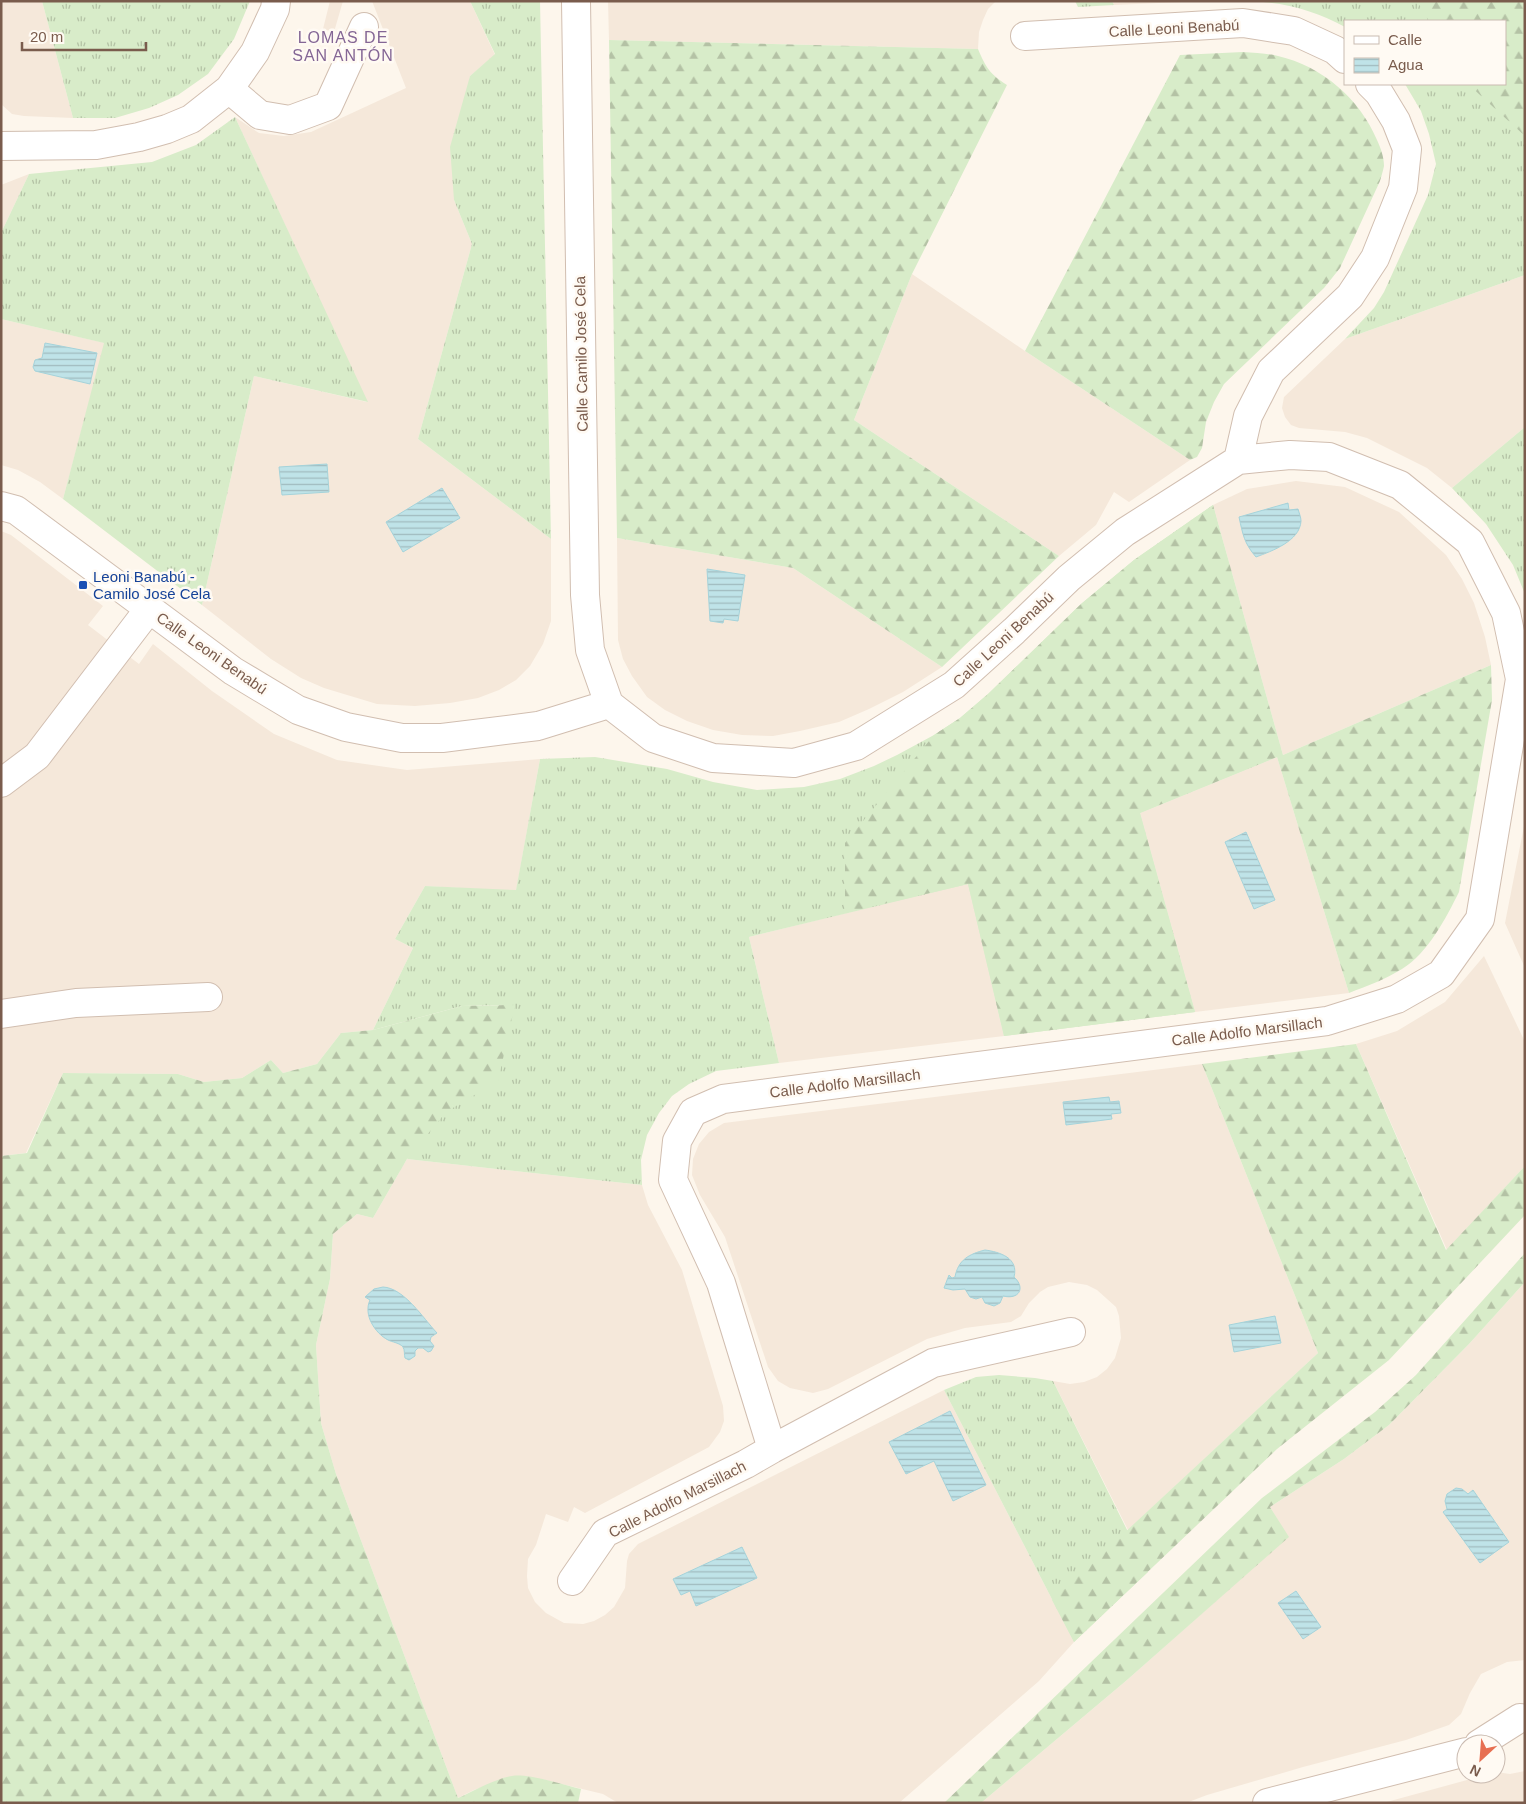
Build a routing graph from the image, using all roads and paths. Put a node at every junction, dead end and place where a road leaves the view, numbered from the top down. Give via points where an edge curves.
1 (276, 1) edge
2 (576, 1) edge
3 (364, 27) dead end
4 (1025, 36) dead end
5 (1344, 58) edge
6 (1371, 85) edge
7 (229, 89) junction
8 (1, 146) edge
9 (1238, 460) junction
10 (1, 506) edge
11 (149, 609) junction
12 (1522, 680) edge
13 (609, 704) junction
14 (1, 783) edge
15 (208, 996) dead end
16 (1, 1014) edge
17 (1071, 1332) dead end
18 (772, 1449) junction
19 (572, 1581) dead end
20 (1520, 1718) dead end
21 (1495, 1734) edge
22 (1456, 1755) edge
23 (1267, 1803) edge

1 - 7 street via 255,52
2 - 13 street, Calle Camilo José Cela via 585,595 590,650
3 - 7 street via 328,106 290,120 260,116
4 - 5 street, Calle Leoni Benabú via 1243,23 1294,31 1335,50
6 - 9 street via 1396,121 1408,149 1403,188 1374,258 1350,296 1271,371 1248,416
7 - 8 street via 191,119 139,137 96,145
9 - 12 street, Calle Adolfo Marsillach via 1290,455 1329,457 1400,485 1470,542 1506,612
9 - 13 street, Calle Leoni Benabú via 1126,532 1069,578 954,685 856,746 794,763 713,758 653,738
10 - 11 street, Calle Leoni Benabú via 16,510
11 - 13 street, Calle Leoni Benabú via 241,676 298,710 346,727 402,738 442,738 538,726
11 - 14 street via 37,756
12 - 18 street, Calle Adolfo Marsillach via 1480,919 1441,974 1397,1000 1327,1021 722,1099 693,1112 677,1141 673,1180 721,1283
15 - 16 street via 76,1003
17 - 18 street, Calle Adolfo Marsillach via 933,1363
18 - 19 street, Calle Adolfo Marsillach via 605,1533
20 - 21 street
22 - 23 street

